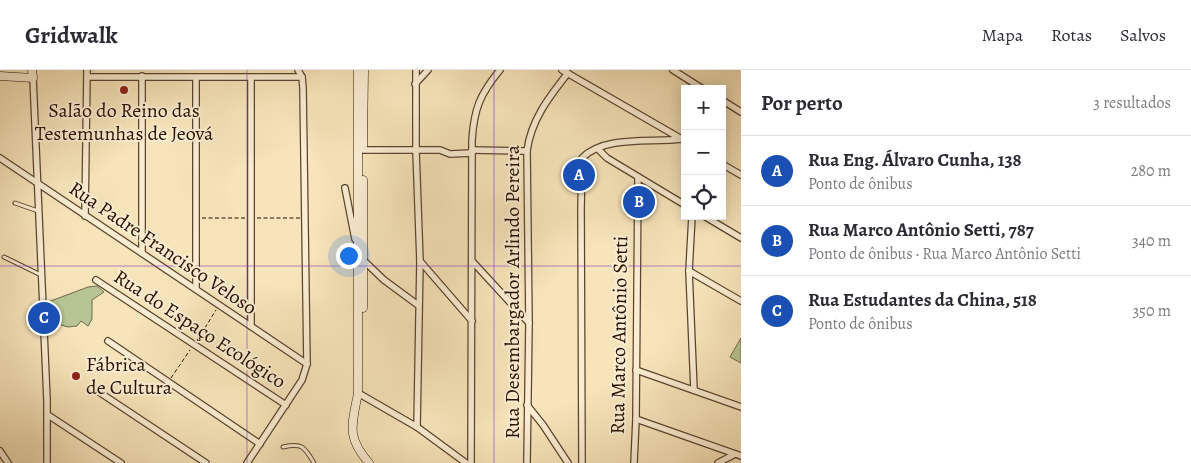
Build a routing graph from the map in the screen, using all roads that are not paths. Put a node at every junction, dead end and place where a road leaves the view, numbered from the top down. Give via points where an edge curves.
1 (87, 70) edge
2 (116, 70) edge
3 (298, 70) edge
4 (358, 70) edge
5 (364, 70) edge
6 (416, 70) edge
7 (428, 70) edge
8 (500, 70) edge
9 (672, 70) edge
10 (565, 72) edge
11 (32, 74) edge
12 (0, 76) edge
13 (105, 76) junction
14 (142, 76) junction
15 (87, 77) junction
16 (196, 78) junction
17 (251, 78) junction
18 (302, 78) junction
19 (416, 84) junction
20 (696, 85) edge
21 (726, 103) edge
22 (741, 112) edge
23 (681, 139) edge
24 (681, 140) edge
25 (598, 149) junction
26 (363, 150) junction
27 (416, 151) junction
28 (472, 151) junction
29 (527, 151) junction
30 (0, 158) edge
31 (726, 166) edge
32 (741, 175) edge
33 (638, 177) junction
34 (37, 184) junction
35 (345, 188) dead end
36 (15, 203) dead end
37 (681, 203) edge
38 (38, 211) junction
39 (85, 216) junction
40 (692, 220) edge
41 (711, 220) edge
42 (741, 238) edge
43 (142, 253) junction
44 (358, 253) junction
45 (4, 257) dead end
46 (363, 261) junction
47 (420, 261) junction
48 (472, 261) junction
49 (689, 271) junction
50 (41, 275) junction
51 (96, 280) dead end
52 (196, 289) junction
53 (741, 301) edge
54 (418, 306) junction
55 (472, 321) junction
56 (530, 323) junction
57 (251, 326) junction
58 (108, 342) dead end
59 (307, 364) junction
60 (636, 370) junction
61 (96, 390) dead end
62 (694, 390) junction
63 (360, 395) junction
64 (286, 405) junction
65 (527, 405) junction
66 (741, 408) edge
67 (48, 415) junction
68 (636, 419) junction
69 (417, 427) junction
70 (260, 444) junction
71 (283, 447) dead end
72 (0, 451) edge
73 (738, 455) edge
74 (8, 463) edge
75 (46, 463) edge
76 (121, 463) edge
77 (206, 463) edge
78 (247, 463) edge
79 (314, 463) edge
80 (369, 463) edge
81 (466, 463) edge
82 (471, 463) edge
83 (527, 463) edge
84 (568, 463) edge
85 (582, 463) edge
86 (634, 463) edge
87 (718, 463) edge

1 - 15 street
2 - 13 street
3 - 18 street
4 - 44 street
5 - 26 street
6 - 19 street
7 - 19 street
8 - 28 street via 487,86 475,110
9 - 20 street
10 - 23 street
10 - 29 street, Rua Desembargador Arlindo Pereira via 538,115 530,132
11 - 12 street
11 - 34 street
13 - 14 street
13 - 15 street
14 - 16 street
14 - 43 street
15 - 39 street
16 - 17 street
16 - 52 street
17 - 18 street
17 - 57 street
18 - 59 street
19 - 27 street
21 - 22 street
24 - 25 street via 620,142
25 - 33 street
25 - 85 street via 586,155 581,163
26 - 27 street
26 - 46 street
27 - 28 street via 442,150 450,154
27 - 47 street
28 - 29 street
28 - 48 street
29 - 56 street, Rua Desembargador Arlindo Pereira
30 - 34 street, Rua Padre Francisco Veloso
31 - 32 street
33 - 37 street
33 - 60 street, Rua Marco Antônio Setti
34 - 38 street
34 - 39 street, Rua Padre Francisco Veloso
35 - 44 street
36 - 38 lane
38 - 50 street
39 - 43 street, Rua Padre Francisco Veloso
40 - 49 street
41 - 42 street
43 - 52 street, Rua Padre Francisco Veloso
44 - 46 street
44 - 63 street
45 - 50 lane
46 - 54 street
46 - 63 street
47 - 54 street
47 - 55 street
48 - 55 street
48 - 56 street
49 - 53 street
49 - 62 street
50 - 67 street
51 - 64 street, Rua do Espaço Ecológico
52 - 57 street, Rua Padre Francisco Veloso
54 - 69 street
55 - 82 street
56 - 65 street, Rua Desembargador Arlindo Pereira
57 - 59 street, Rua Padre Francisco Veloso
58 - 70 street
59 - 64 street via 302,380
60 - 62 street
60 - 68 street, Rua Marco Antônio Setti
61 - 77 street
62 - 66 street
63 - 69 street
63 - 80 street via 353,440
64 - 70 street
65 - 83 street, Rua Desembargador Arlindo Pereira
65 - 84 street
67 - 75 street
67 - 76 street
68 - 73 street
68 - 86 street, Rua Marco Antônio Setti
69 - 81 street
70 - 78 street
71 - 79 lane via 301,446
72 - 74 street
73 - 87 street

